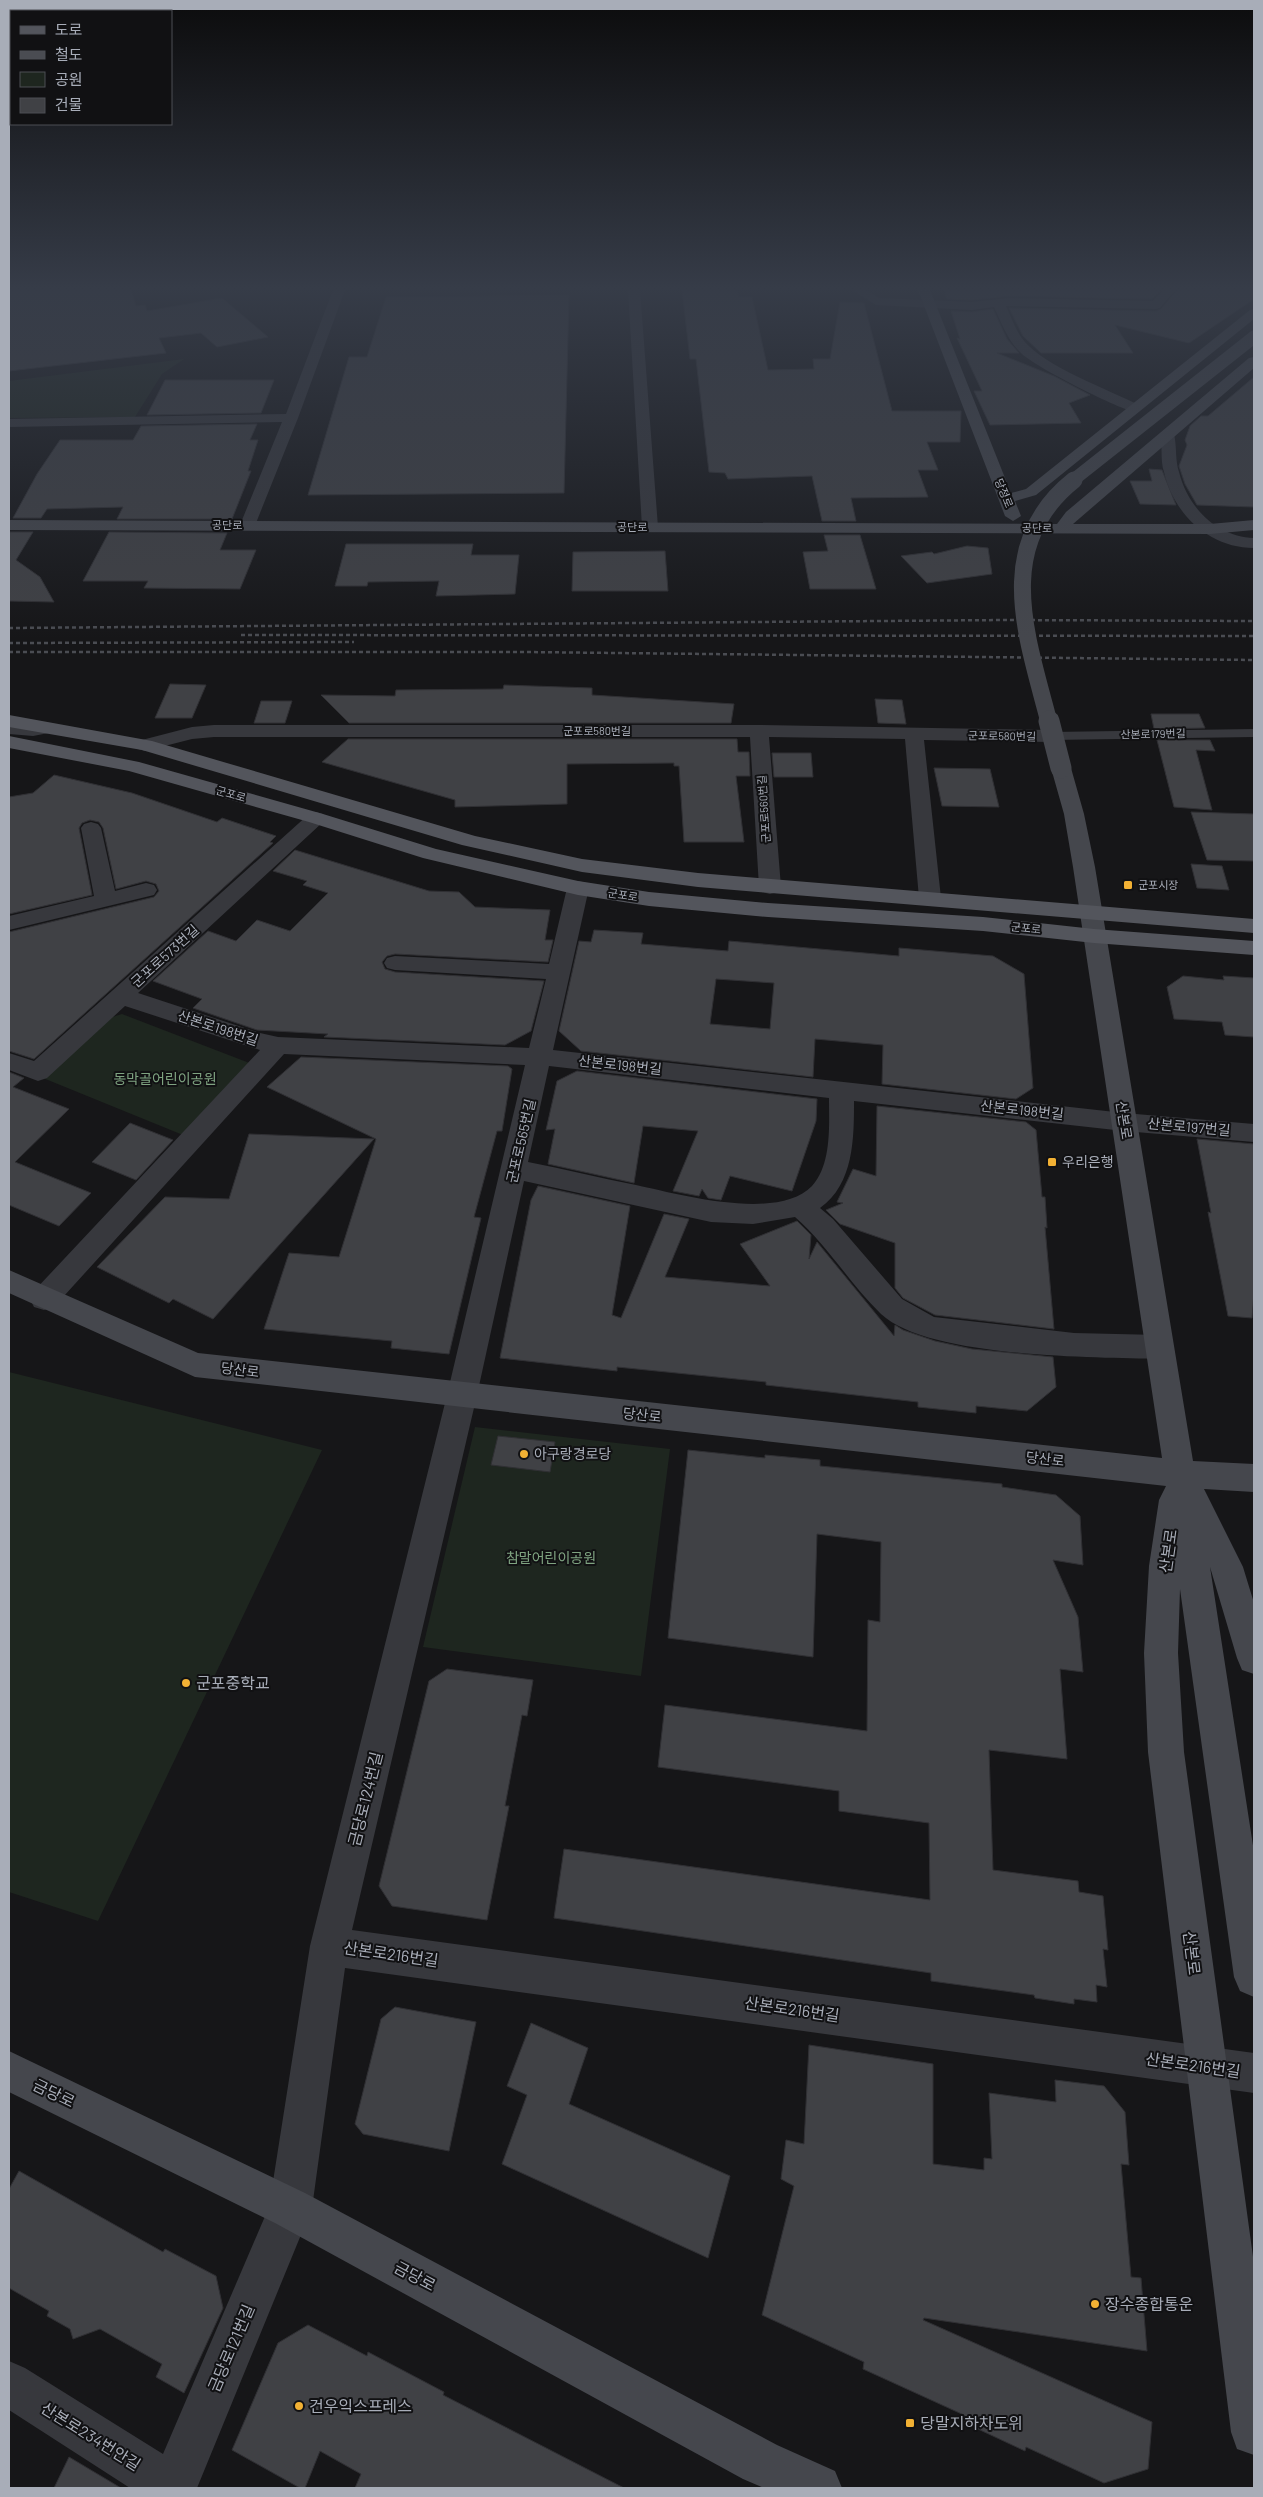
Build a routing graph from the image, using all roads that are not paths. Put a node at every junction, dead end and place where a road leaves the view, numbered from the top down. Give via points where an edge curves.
1 (295, 407) edge
2 (642, 407) edge
3 (969, 407) edge
4 (1131, 407) edge
5 (1166, 407) edge
6 (1200, 407) edge
7 (1134, 408) joint
8 (291, 418) junction
9 (9, 423) edge
10 (1167, 434) junction
11 (1053, 474) junction
12 (1102, 490) junction
13 (1006, 499) junction
14 (9, 524) edge
15 (248, 525) junction
16 (1254, 525) edge
17 (650, 527) junction
18 (1018, 528) junction
19 (1062, 528) junction
20 (1162, 529) junction
21 (1210, 529) junction
22 (1254, 544) edge
23 (9, 721) edge
24 (9, 728) edge
25 (48, 728) junction
26 (759, 731) junction
27 (1254, 733) edge
28 (914, 734) junction
29 (1051, 736) joint
30 (9, 742) edge
31 (145, 745) junction
32 (316, 818) junction
33 (91, 828) dead end
34 (512, 853) junction
35 (430, 854) junction
36 (770, 887) junction
37 (578, 888) junction
38 (146, 890) dead end
39 (930, 898) junction
40 (106, 900) junction
41 (9, 923) edge
42 (1093, 925) junction
43 (1254, 926) edge
44 (1254, 948) edge
45 (396, 963) dead end
46 (560, 972) junction
47 (121, 996) junction
48 (278, 1045) junction
49 (540, 1057) junction
50 (9, 1061) edge
51 (842, 1090) junction
52 (1124, 1122) junction
53 (1254, 1133) edge
54 (515, 1169) junction
55 (799, 1205) junction
56 (9, 1281) edge
57 (44, 1299) junction
58 (1159, 1347) junction
59 (462, 1395) junction
60 (1180, 1474) junction
61 (1254, 1478) edge
62 (1254, 1658) edge
63 (329, 1946) junction
64 (1254, 1977) edge
65 (1207, 2067) junction
66 (9, 2071) edge
67 (1254, 2073) edge
68 (290, 2208) junction
69 (9, 2384) edge
70 (1254, 2432) edge
71 (757, 2475) edge
72 (172, 2488) edge
73 (818, 2488) edge

1 - 8 street
2 - 17 street
3 - 13 street, 당정로
4 - 7 street
5 - 42 street, 산본로, bridge via 1065,487 1042,511 1025,553 1021,576 1021,597 1034,668 1074,814
6 - 10 street
7 - 11 street
8 - 9 street
8 - 15 street
10 - 12 street
10 - 21 street via 1171,446 1170,471 1180,496
11 - 12 street via 1050,481 1060,490 1079,493
11 - 13 street via 1031,492
12 - 19 street via 1072,515
12 - 20 street via 1105,509 1128,521
13 - 18 street, 당정로
14 - 15 street, 공단로
15 - 17 street, 공단로
16 - 21 street, 공단로
17 - 18 street, 공단로
18 - 19 street, 공단로
19 - 20 street, 공단로
20 - 21 street, 공단로
21 - 22 street via 1228,540
23 - 25 main road, 군포로
24 - 25 street
25 - 31 main road, 군포로
26 - 28 street, 군포로580번길
26 - 31 street, 군포로580번길 via 214,730
26 - 36 street, 군포로560번길
27 - 29 lane, 산본로179번길
28 - 29 street, 군포로580번길
28 - 39 street
30 - 32 main road, 군포로 via 132,766
31 - 34 main road, 군포로
32 - 35 main road, 군포로
32 - 47 street, 군포로573번길
33 - 40 street
34 - 35 main road via 517,860 510,866
34 - 36 main road, 군포로 via 655,876
35 - 37 main road, 군포로
36 - 39 main road, 군포로
37 - 42 main road, 군포로 via 649,899 768,910 983,924
37 - 46 street, 군포로565번길
38 - 40 street
39 - 42 main road, 군포로
40 - 41 street
42 - 43 main road, 군포로
42 - 44 main road, 군포로
42 - 52 street, 산본로
45 - 46 street
46 - 49 street, 군포로565번길
47 - 48 street, 산본로198번길 via 258,1042
47 - 50 street, 군포로573번길 via 38,1072
48 - 49 street, 산본로198번길
48 - 57 street
49 - 51 street, 산본로198번길
49 - 54 street, 군포로565번길
51 - 52 street, 산본로198번길
51 - 55 street via 839,1150 830,1177 820,1194
52 - 53 street, 산본로197번길
52 - 58 street, 산본로
54 - 55 street via 709,1212 765,1212
54 - 59 street, 군포로565번길
55 - 58 street via 823,1226 892,1307 926,1326 943,1331 1074,1345
56 - 57 street, 당산로
57 - 59 street, 당산로 via 195,1364
58 - 60 street, 산본로
59 - 60 street, 당산로
59 - 63 street, 금당로124번길
60 - 61 street, 당산로
60 - 62 street, 산본로 via 1227,1567
60 - 64 street, 산본로
60 - 65 street, 산본로 via 1165,1566 1162,1652 1166,1752
63 - 65 street, 산본로216번길
63 - 68 street, 금당로124번길
65 - 67 street, 산본로216번길
65 - 70 street, 산본로
66 - 68 street, 금당로
68 - 71 street, 금당로
68 - 72 street, 금당로121번길
69 - 72 street, 산본로234번안길
71 - 73 street, 금당로

